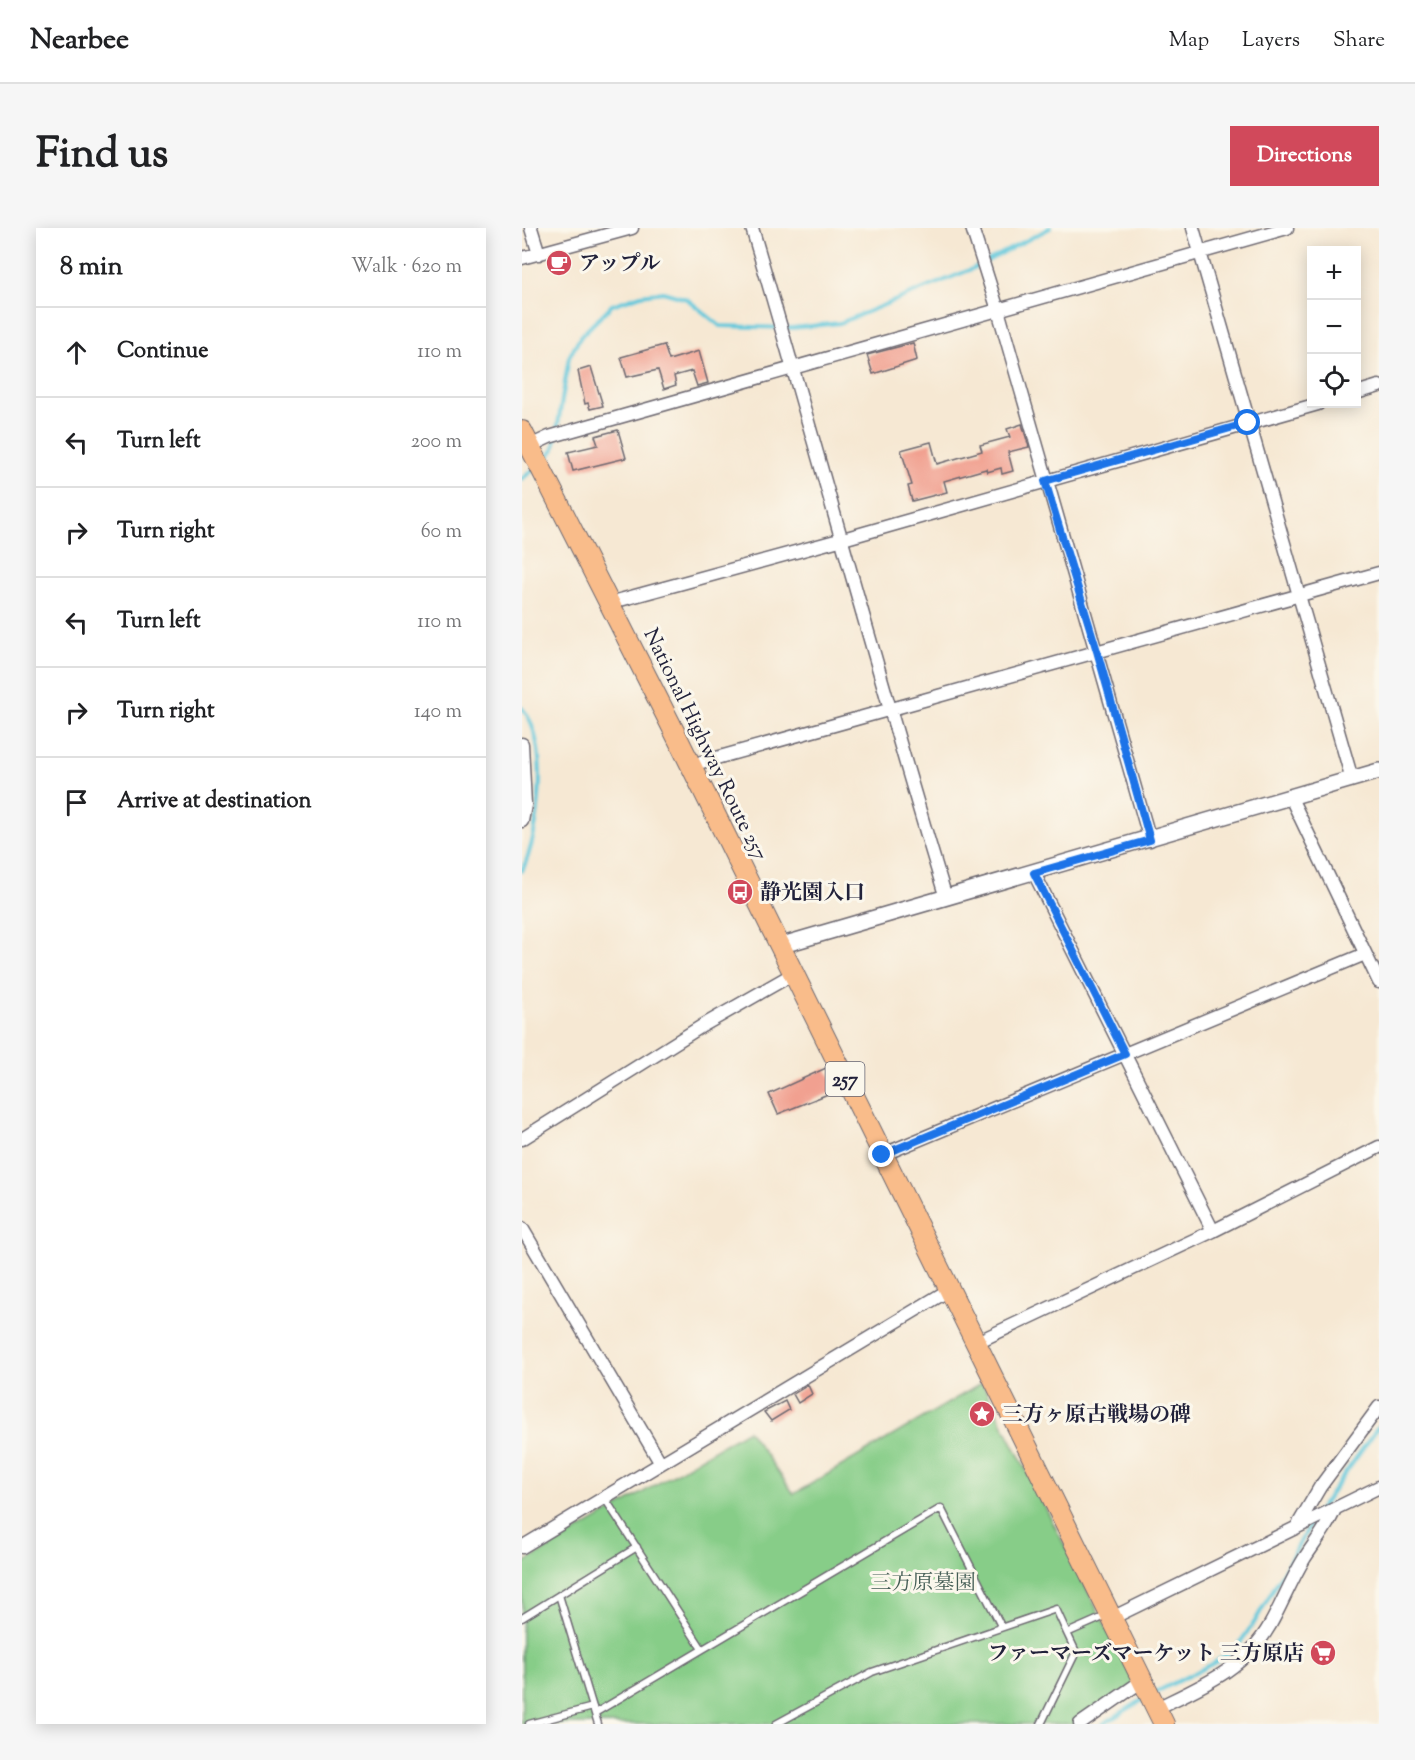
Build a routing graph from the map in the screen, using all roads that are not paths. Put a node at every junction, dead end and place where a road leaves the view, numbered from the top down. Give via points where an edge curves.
1 (531, 228) edge
2 (632, 228) edge
3 (752, 228) edge
4 (972, 228) edge
5 (1193, 228) edge
6 (1287, 228) edge
7 (1201, 253) junction
8 (538, 254) junction
9 (522, 258) edge
10 (998, 310) junction
11 (792, 368) junction
12 (1379, 386) edge
13 (1361, 391) edge
14 (1307, 407) edge
15 (1248, 423) junction
16 (530, 451) edge
17 (1045, 481) junction
18 (843, 539) junction
19 (1379, 573) edge
20 (1300, 596) junction
21 (609, 603) junction
22 (1097, 651) junction
23 (888, 710) junction
24 (522, 744) edge
25 (691, 765) junction
26 (1379, 771) edge
27 (1352, 779) junction
28 (1291, 798) junction
29 (522, 821) edge
30 (1150, 840) junction
31 (1034, 873) junction
32 (946, 898) junction
33 (779, 946) junction
34 (1365, 954) junction
35 (793, 974) junction
36 (1379, 982) edge
37 (1125, 1054) junction
38 (522, 1139) edge
39 (1379, 1147) edge
40 (882, 1155) junction
41 (522, 1228) edge
42 (1213, 1232) junction
43 (949, 1290) junction
44 (975, 1343) junction
45 (1379, 1407) edge
46 (660, 1462) junction
47 (1379, 1487) edge
48 (604, 1497) junction
49 (1335, 1509) junction
50 (1299, 1527) junction
51 (522, 1547) edge
52 (637, 1547) junction
53 (559, 1595) junction
54 (1110, 1616) junction
55 (522, 1618) edge
56 (1000, 1626) junction
57 (1067, 1633) junction
58 (702, 1649) junction
59 (1153, 1701) edge
60 (594, 1710) junction
61 (529, 1724) edge
62 (598, 1724) edge
63 (776, 1724) edge
64 (1041, 1724) edge
65 (1080, 1724) edge

1 - 8 street
2 - 8 street
3 - 11 street
4 - 10 street
5 - 7 street
6 - 7 street
7 - 10 street
7 - 15 street
8 - 9 street
10 - 11 street
10 - 17 street
11 - 16 street via 549,437
11 - 18 street
12 - 13 street
14 - 15 street
15 - 17 street
15 - 20 street
16 - 21 highway, National Highway Route 257 / 257
17 - 18 street
17 - 22 street
18 - 21 street
18 - 23 street
19 - 20 street
20 - 22 street
20 - 27 street
21 - 25 highway, National Highway Route 257 / 257
22 - 23 street
22 - 30 street
23 - 25 street
23 - 32 street
24 - 29 street
25 - 33 highway, National Highway Route 257 / 257
26 - 27 street
27 - 28 street
28 - 30 street
28 - 34 street
30 - 31 street
31 - 32 street
31 - 37 street
32 - 33 street
33 - 35 highway, National Highway Route 257 / 257
34 - 36 street
34 - 37 street
35 - 38 street
35 - 40 highway, National Highway Route 257 / 257
37 - 40 street
37 - 42 street
39 - 42 street
40 - 43 highway, National Highway Route 257 / 257
41 - 46 street
42 - 44 street
43 - 44 highway, National Highway Route 257 / 257
43 - 46 street
44 - 54 highway, National Highway Route 257 / 257
45 - 50 street via 1320,1487
46 - 48 street
47 - 49 street
48 - 51 street
48 - 52 lane
49 - 50 street
49 - 59 street via 1252,1650 1226,1673
50 - 54 street
52 - 53 lane
52 - 58 lane
53 - 55 lane
53 - 60 lane
54 - 57 lane
54 - 59 highway, National Highway Route 257 / 257
56 - 57 lane via 1056,1609
56 - 58 lane via 941,1508
56 - 63 lane via 872,1672
57 - 64 lane via 1076,1652
58 - 60 lane
59 - 65 street
60 - 61 lane
60 - 62 lane

